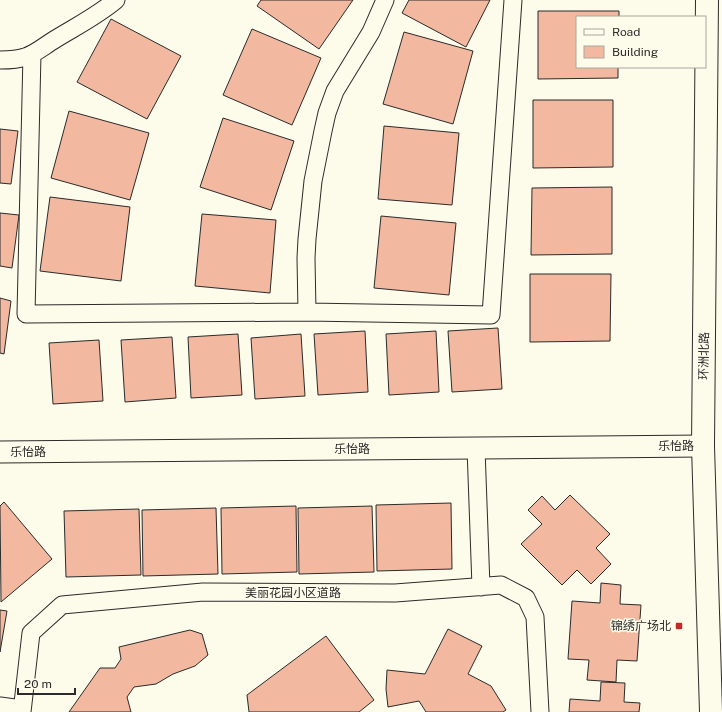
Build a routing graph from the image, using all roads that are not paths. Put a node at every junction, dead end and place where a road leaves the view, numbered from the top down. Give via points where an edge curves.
1 (116, 0) edge
2 (385, 0) edge
3 (513, 0) edge
4 (708, 0) edge
5 (32, 54) junction
6 (0, 60) edge
7 (307, 312) junction
8 (703, 446) junction
9 (476, 448) junction
10 (0, 452) edge
11 (481, 587) junction
12 (0, 706) edge
13 (22, 710) edge
14 (540, 712) edge
15 (710, 712) edge

1 - 5 street via 91,19
2 - 7 street via 371,32 336,91 327,113 312,181 306,258
3 - 7 street via 491,315
4 - 8 main road, 环洲北路
5 - 6 street via 24,58
5 - 7 street via 26,314
8 - 9 street, 乐怡路
8 - 15 main road, 环洲北路
9 - 10 street, 乐怡路
9 - 11 street
11 - 13 street, 美丽花园小区道路 via 395,593 203,592 62,605 31,633
11 - 14 street, 美丽花园小区道路 via 501,585 526,598 535,617
12 - 13 street

